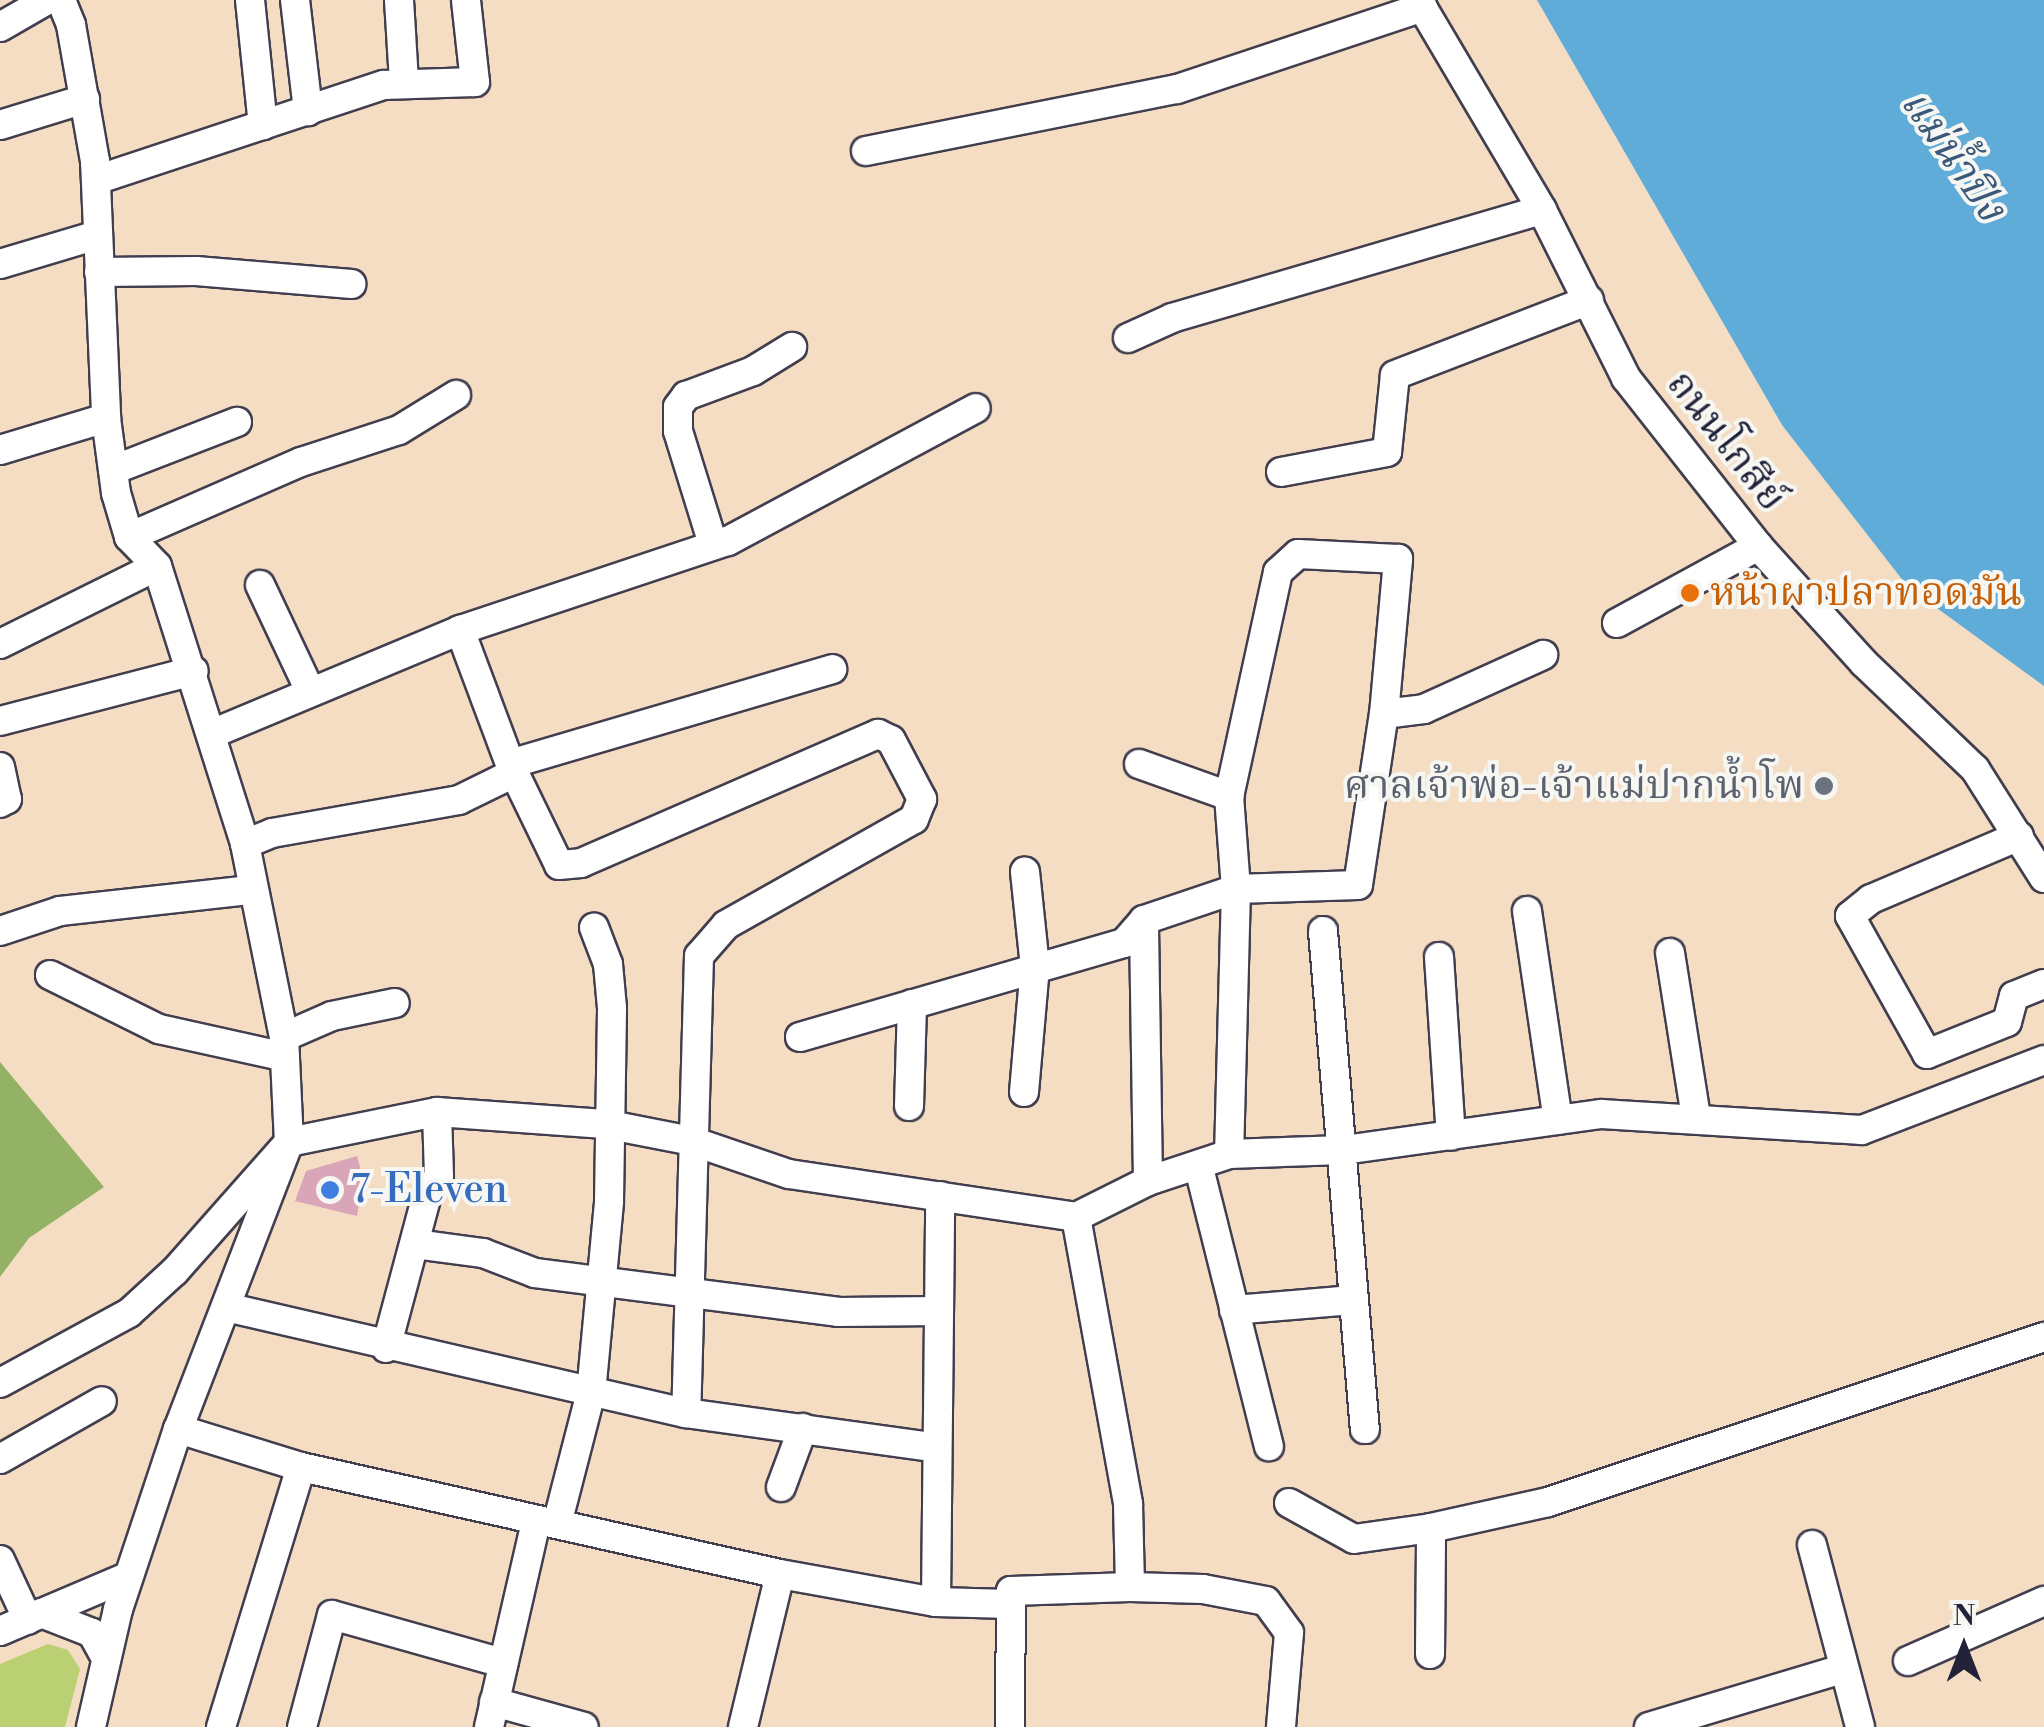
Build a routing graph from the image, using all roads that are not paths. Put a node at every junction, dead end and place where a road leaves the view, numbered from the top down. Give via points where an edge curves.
1 (47, 0) edge
2 (60, 0) edge
3 (250, 0) edge
4 (295, 0) edge
5 (399, 0) edge
6 (466, 0) edge
7 (1421, 3) edge
8 (0, 27) edge
9 (404, 82) junction
10 (84, 99) junction
11 (308, 111) junction
12 (263, 125) junction
13 (0, 126) edge
14 (866, 150) dead end
15 (96, 180) junction
16 (1542, 210) junction
17 (97, 235) junction
18 (0, 264) edge
19 (99, 272) junction
20 (351, 284) dead end
21 (1588, 300) junction
22 (1128, 338) dead end
23 (792, 347) dead end
24 (456, 395) dead end
25 (976, 408) dead end
26 (106, 418) junction
27 (237, 422) dead end
28 (0, 450) edge
29 (113, 470) junction
30 (1281, 472) dead end
31 (129, 537) junction
32 (713, 544) junction
33 (1758, 546) junction
34 (157, 566) junction
35 (260, 585) dead end
36 (1617, 623) dead end
37 (460, 630) junction
38 (0, 644) edge
39 (1543, 655) dead end
40 (832, 669) dead end
41 (194, 671) junction
42 (310, 691) junction
43 (1384, 714) junction
44 (0, 721) edge
45 (214, 733) junction
46 (1139, 764) dead end
47 (0, 767) edge
48 (512, 768) junction
49 (1229, 796) junction
50 (0, 803) edge
51 (2019, 836) junction
52 (245, 844) junction
53 (1025, 872) dead end
54 (2044, 878) edge
55 (1236, 889) junction
56 (251, 890) junction
57 (1527, 911) dead end
58 (1144, 920) junction
59 (594, 928) dead end
60 (0, 931) edge
61 (1323, 931) dead end
62 (1670, 953) dead end
63 (1439, 957) dead end
64 (1035, 967) junction
65 (50, 976) dead end
66 (2044, 984) edge
67 (396, 1003) dead end
68 (912, 1004) junction
69 (800, 1037) dead end
70 (285, 1047) junction
71 (2044, 1060) edge
72 (1024, 1092) dead end
73 (909, 1106) dead end
74 (437, 1112) junction
75 (1696, 1117) junction
76 (1558, 1120) junction
77 (605, 1124) junction
78 (1452, 1136) junction
79 (692, 1141) junction
80 (289, 1142) junction
81 (1344, 1150) junction
82 (1229, 1154) junction
83 (1199, 1168) junction
84 (1148, 1180) junction
85 (940, 1196) junction
86 (1076, 1217) junction
87 (415, 1244) junction
88 (175, 1271) junction
89 (603, 1280) junction
90 (692, 1292) junction
91 (230, 1296) junction
92 (1354, 1300) junction
93 (1234, 1310) junction
94 (939, 1311) junction
95 (2044, 1337) edge
96 (386, 1348) junction
97 (0, 1383) edge
98 (590, 1393) junction
99 (102, 1401) dead end
100 (686, 1413) junction
101 (804, 1428) junction
102 (178, 1429) junction
103 (1365, 1429) dead end
104 (1269, 1446) dead end
105 (937, 1448) junction
106 (0, 1459) edge
107 (301, 1467) junction
108 (781, 1487) dead end
109 (1289, 1503) dead end
110 (546, 1523) junction
111 (1430, 1528) junction
112 (1812, 1545) dead end
113 (0, 1560) edge
114 (780, 1574) junction
115 (129, 1576) junction
116 (1130, 1587) junction
117 (2044, 1601) edge
118 (936, 1602) junction
119 (1010, 1604) junction
120 (34, 1617) junction
121 (0, 1632) edge
122 (1430, 1654) dead end
123 (106, 1658) junction
124 (1908, 1662) dead end
125 (504, 1663) junction
126 (1842, 1669) junction
127 (492, 1714) edge
128 (92, 1727) edge
129 (221, 1727) edge
130 (302, 1727) edge
131 (584, 1727) edge
132 (743, 1727) edge
133 (1010, 1727) edge
134 (1282, 1727) edge
135 (1649, 1727) edge
136 (1860, 1727) edge

1 - 8 street
2 - 10 street
3 - 12 street
4 - 11 street
5 - 9 street
6 - 9 street via 474,82
7 - 14 street via 1178,89
7 - 16 street, ถนนโกสีย์
9 - 11 street
10 - 13 street
10 - 15 street
11 - 12 street
12 - 15 street
15 - 17 street
16 - 21 street, ถนนโกสีย์
16 - 22 street via 1172,318
17 - 18 street
17 - 19 street
19 - 20 street via 196,271
19 - 26 street
21 - 30 street via 1395,375 1387,452
21 - 33 street, ถนนโกสีย์ via 1626,378
23 - 32 street via 753,371 686,396 678,407 678,431
24 - 31 street via 399,430 301,462
25 - 32 street
26 - 28 street
26 - 29 street
27 - 29 street
29 - 31 street
31 - 34 street
32 - 37 street
33 - 36 street
33 - 51 street, ถนนโกสีย์ via 1864,663 1974,769
34 - 38 street
34 - 41 street
35 - 42 street
37 - 42 street
37 - 48 street
39 - 43 street via 1424,709
40 - 48 street
41 - 44 street
41 - 45 street
42 - 45 street
43 - 49 street via 1398,559 1298,554 1278,572
43 - 55 street via 1358,885
45 - 52 street
46 - 49 street
47 - 50 street via 7,799
48 - 52 street via 458,800
48 - 79 street via 560,865 581,863 878,734 891,740 922,800 914,819 726,924 705,943
49 - 55 street
51 - 54 street, ถนนโกสีย์
51 - 66 street via 1871,899 1850,916 1927,1054 2006,1022 2014,996
52 - 56 street
53 - 64 street
55 - 58 street
55 - 82 street
56 - 60 street via 60,911
56 - 70 street
57 - 76 street
58 - 64 street via 1124,943
58 - 84 street
59 - 77 street via 608,964 612,1008
61 - 81 street
62 - 75 street
63 - 78 street
64 - 68 street
64 - 72 street
65 - 70 street via 158,1030
67 - 70 street via 332,1016
68 - 69 street
68 - 73 street
70 - 80 street
71 - 75 street via 1862,1130
74 - 77 street
74 - 80 street
74 - 87 street via 439,1176
75 - 76 street via 1602,1114
76 - 78 street
77 - 79 street
77 - 89 street
78 - 81 street
79 - 85 street via 789,1174
79 - 90 street
80 - 88 street
80 - 91 street
81 - 82 street
81 - 92 street
82 - 83 street
83 - 84 street
83 - 93 street
84 - 86 street
85 - 86 street
85 - 94 street
86 - 116 street via 1128,1504
87 - 89 street via 483,1253 535,1273
87 - 96 street
88 - 91 street via 208,1256 228,1264
88 - 97 street via 129,1313
89 - 90 street
89 - 98 street
90 - 94 street via 838,1312
90 - 100 street
91 - 96 street
91 - 102 street
92 - 93 street
92 - 103 street
93 - 104 street
94 - 105 street
95 - 111 street via 1548,1502
96 - 98 street
98 - 100 street
98 - 110 street
99 - 106 street
100 - 101 street
101 - 105 street
101 - 108 street
102 - 107 street
102 - 115 street
105 - 118 street
107 - 110 street
107 - 129 street
109 - 111 street via 1354,1539
110 - 114 street
110 - 125 street
111 - 122 street
112 - 126 street
113 - 120 street
114 - 118 street
114 - 132 street
115 - 120 street
115 - 123 street
116 - 119 street via 1011,1590
116 - 134 street via 1204,1589 1266,1601 1289,1633
117 - 124 street
118 - 119 street
119 - 133 street
120 - 121 street
120 - 123 street via 72,1620 92,1633
123 - 128 street
125 - 127 street
125 - 130 street via 332,1615
126 - 135 street
126 - 136 street
127 - 131 street

